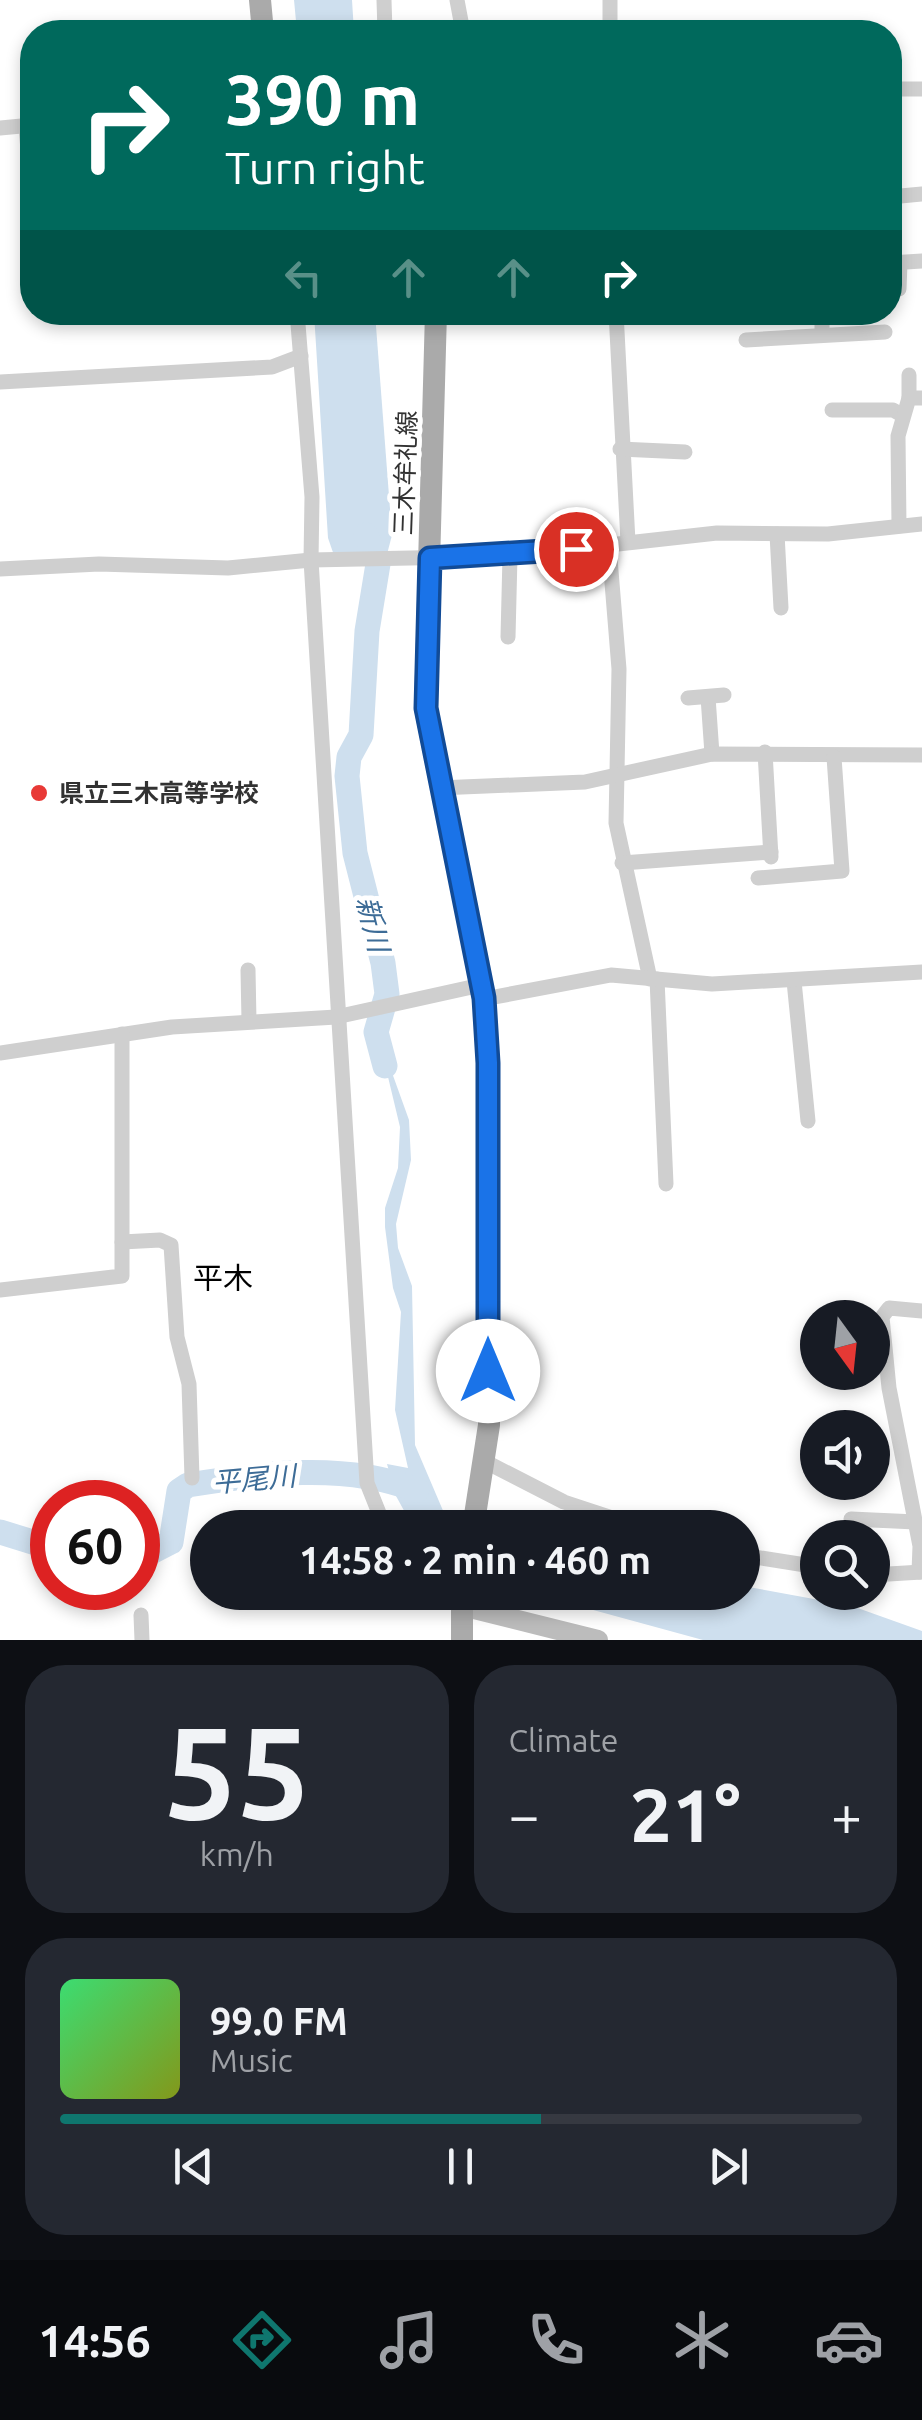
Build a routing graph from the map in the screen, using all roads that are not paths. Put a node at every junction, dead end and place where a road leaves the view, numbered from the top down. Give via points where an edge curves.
1 (298, 325) edge
2 (435, 325) edge
3 (616, 325) edge
4 (822, 325) edge
5 (885, 332) dead end
6 (822, 334) junction
7 (746, 340) dead end
8 (301, 356) junction
9 (909, 375) dead end
10 (0, 382) edge
11 (916, 398) edge
12 (832, 410) dead end
13 (902, 415) junction
14 (620, 450) junction
15 (685, 452) dead end
16 (922, 524) edge
17 (899, 526) junction
18 (777, 534) junction
19 (628, 542) junction
20 (609, 546) junction
21 (510, 556) junction
22 (419, 558) junction
23 (311, 560) junction
24 (0, 569) edge
25 (781, 608) dead end
26 (508, 637) dead end
27 (688, 698) dead end
28 (764, 752) junction
29 (712, 754) junction
30 (922, 755) edge
31 (834, 757) junction
32 (620, 774) junction
33 (438, 788) junction
34 (770, 852) junction
35 (622, 863) junction
36 (248, 970) dead end
37 (922, 972) edge
38 (653, 979) junction
39 (794, 981) junction
40 (482, 992) junction
41 (341, 1016) junction
42 (248, 1020) junction
43 (122, 1034) junction
44 (0, 1054) edge
45 (808, 1120) dead end
46 (666, 1184) dead end
47 (122, 1242) junction
48 (0, 1290) edge
49 (922, 1310) edge
50 (485, 1467) junction
51 (192, 1478) dead end
52 (916, 1491) edge
53 (378, 1510) edge
54 (476, 1510) edge
55 (588, 1510) edge
56 (851, 1519) dead end
57 (916, 1522) junction
58 (760, 1558) edge
59 (800, 1564) edge
60 (920, 1572) edge
61 (890, 1574) edge
62 (462, 1610) edge
63 (498, 1610) edge
64 (141, 1615) dead end
65 (142, 1640) edge
66 (462, 1640) edge
67 (598, 1640) edge

1 - 8 street
2 - 22 main road, 三木牟礼線
3 - 14 street
4 - 6 street
5 - 6 street
6 - 7 street
8 - 10 street via 272,368
8 - 23 street
9 - 11 street
11 - 13 street
12 - 13 street
13 - 17 street
14 - 15 street
14 - 19 street
16 - 17 street
17 - 18 street
18 - 19 street
18 - 25 street
19 - 20 street
20 - 21 street
20 - 32 street
21 - 22 street
21 - 26 street
22 - 23 street
22 - 33 main road, 三木牟礼線 via 426,708
23 - 24 street via 228,568
23 - 41 street
27 - 29 street via 716,696
28 - 29 street
28 - 31 street
28 - 34 street
29 - 32 street
30 - 31 street
31 - 34 street via 842,871 765,877
32 - 33 street via 585,782
32 - 35 street via 616,823
33 - 40 main road, 三木牟礼線
34 - 35 street
35 - 38 street
36 - 42 street
37 - 39 street
38 - 39 street
38 - 40 street via 612,975
38 - 46 street
39 - 45 street
40 - 41 street
40 - 50 main road, 三木牟礼線 via 488,1063
41 - 42 street
41 - 53 street via 367,1484
42 - 43 street
43 - 44 street
43 - 47 street
47 - 48 street via 122,1276
47 - 51 street via 160,1240 171,1246 177,1337 189,1384
49 - 52 street via 889,1308 882,1317 889,1388
50 - 54 main road, 三木牟礼線
50 - 55 street
52 - 57 street
56 - 57 street
57 - 60 street
58 - 59 street
60 - 61 street
62 - 66 main road
63 - 67 street
64 - 65 street

